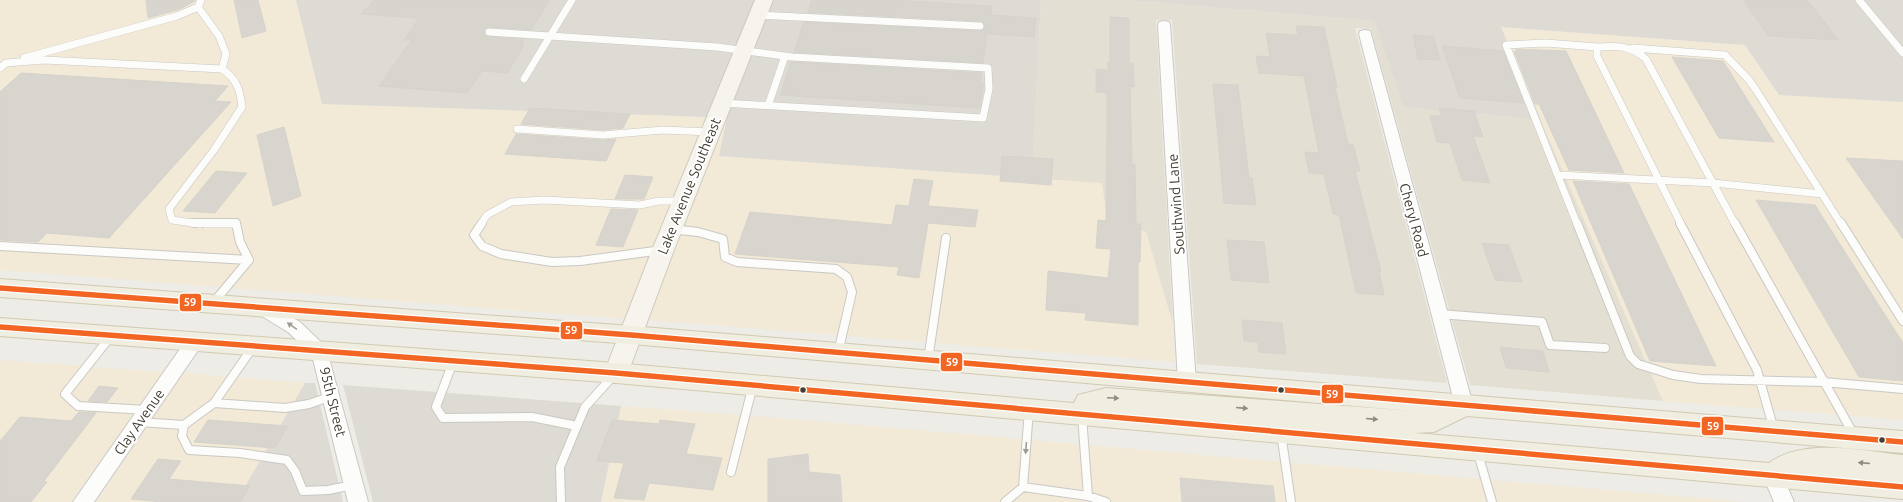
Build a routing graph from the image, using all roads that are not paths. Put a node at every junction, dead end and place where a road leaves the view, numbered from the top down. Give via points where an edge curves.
1 (201, 0) edge
2 (572, 0) edge
3 (1859, 0) edge
4 (198, 7) junction
5 (761, 8) edge
6 (1164, 25) dead end
7 (980, 26) dead end
8 (489, 32) dead end
9 (1364, 34) dead end
10 (550, 36) junction
11 (1597, 47) junction
12 (1633, 48) junction
13 (743, 52) junction
14 (1903, 53) edge
15 (785, 56) junction
16 (3, 62) edge
17 (0, 68) edge
18 (222, 69) junction
19 (524, 79) dead end
20 (722, 103) junction
21 (768, 106) junction
22 (517, 129) dead end
23 (710, 132) junction
24 (1559, 175) junction
25 (1659, 180) junction
26 (1713, 183) junction
27 (1822, 194) junction
28 (682, 202) junction
29 (672, 229) junction
30 (946, 238) dead end
31 (0, 246) edge
32 (663, 250) junction
33 (249, 260) junction
34 (0, 288) edge
35 (213, 304) junction
36 (259, 306) junction
37 (1439, 314) junction
38 (1903, 322) edge
39 (0, 327) edge
40 (112, 335) junction
41 (631, 335) junction
42 (195, 341) junction
43 (253, 347) junction
44 (1605, 348) dead end
45 (320, 352) junction
46 (838, 354) junction
47 (928, 361) junction
48 (453, 362) junction
49 (616, 373) junction
50 (1761, 381) junction
51 (1187, 382) junction
52 (1824, 382) junction
53 (753, 385) junction
54 (1903, 389) edge
55 (332, 396) junction
56 (214, 403) junction
57 (1464, 406) junction
58 (1029, 410) junction
59 (1082, 414) junction
60 (143, 416) junction
61 (184, 425) junction
62 (577, 426) junction
63 (1774, 431) junction
64 (1280, 432) junction
65 (1855, 438) junction
66 (1903, 442) edge
67 (1477, 450) junction
68 (1903, 467) edge
69 (731, 472) dead end
70 (1773, 476) junction
71 (1024, 487) junction
72 (1903, 487) edge
73 (356, 494) edge
74 (1088, 496) junction
75 (84, 502) edge
76 (561, 502) edge
77 (1005, 502) edge
78 (1106, 502) edge
79 (1291, 502) edge
80 (1492, 502) edge
81 (1784, 502) edge

1 - 4 lane
2 - 10 lane
3 - 14 lane
4 - 16 lane via 177,16
4 - 18 lane via 219,36 226,54
5 - 7 lane
5 - 13 street, Lake Avenue Southeast
6 - 51 street, Southwind Lane
8 - 10 lane
9 - 37 street, Cheryl Road
10 - 13 lane via 717,47
10 - 19 lane
11 - 12 lane
11 - 24 lane via 1546,43 1506,45
11 - 25 lane via 1597,56
12 - 26 lane via 1646,59
12 - 27 lane via 1725,55 1749,80
13 - 15 lane
13 - 20 street, Lake Avenue Southeast
15 - 21 lane
15 - 21 lane via 988,68 989,90 983,118
16 - 17 lane
16 - 18 lane via 44,60
18 - 33 lane via 234,77 240,90 242,107 170,209 172,220 201,224 236,223 240,242
20 - 21 lane
20 - 23 street, Lake Avenue Southeast
22 - 23 lane via 603,135 663,130
23 - 28 street, Lake Avenue Southeast
24 - 25 lane
24 - 50 lane via 1630,356 1638,364 1673,375 1701,379
25 - 26 lane
25 - 50 lane
26 - 27 lane
26 - 52 lane
27 - 38 lane
28 - 29 street, Lake Avenue Southeast
28 - 32 lane via 659,201 640,205 544,200 511,202 487,215 474,235 482,246 501,254 552,262 580,261
29 - 32 street, Lake Avenue Southeast
29 - 46 lane via 698,232 723,239 725,257 737,262 836,269 847,277 852,292
30 - 47 lane
31 - 33 lane
32 - 41 street, Lake Avenue Southeast
33 - 35 lane
34 - 35 main road
35 - 36 main road
36 - 41 main road
45 -> 36 street, 95th Street via 294,327
37 - 44 lane via 1542,322 1550,344
37 - 57 street, Cheryl Road
39 - 40 main road
40 - 42 main road
40 - 60 lane via 65,394 78,406
41 - 46 main road
41 - 49 street, Lake Avenue Southeast
42 - 43 main road
42 - 60 street, Clay Avenue
43 - 45 main road
43 - 56 lane
45 - 48 main road
45 - 55 street, 95th Street
46 - 47 main road
47 - 51 main road
48 - 49 main road
48 - 62 lane via 436,407 444,418 532,417
49 - 53 main road
49 - 62 lane via 585,407
50 - 52 lane
50 - 63 lane
51 - 57 main road
52 - 54 lane
52 - 65 lane
53 - 58 main road
53 - 69 lane
55 - 56 lane via 310,404 285,408
55 - 73 street, 95th Street
56 - 61 lane
59 -> 57 main road via 1087,402 1106,398 1413,422 1434,421
57 - 63 main road
58 - 59 main road
58 -> 71 lane
59 - 64 main road
59 - 74 lane
60 - 61 lane
60 - 75 street, Clay Avenue
61 - 73 lane via 182,436 188,450 240,453 287,460 295,471 303,491 328,490
62 - 76 lane via 560,467
63 - 65 main road
64 - 67 main road
64 - 79 lane
65 - 66 main road
67 - 70 main road
67 - 80 lane
68 -> 70 main road via 1824,460 1806,461 1787,466
70 - 72 main road
70 - 81 street
71 - 74 lane
71 - 77 lane
74 - 78 lane

